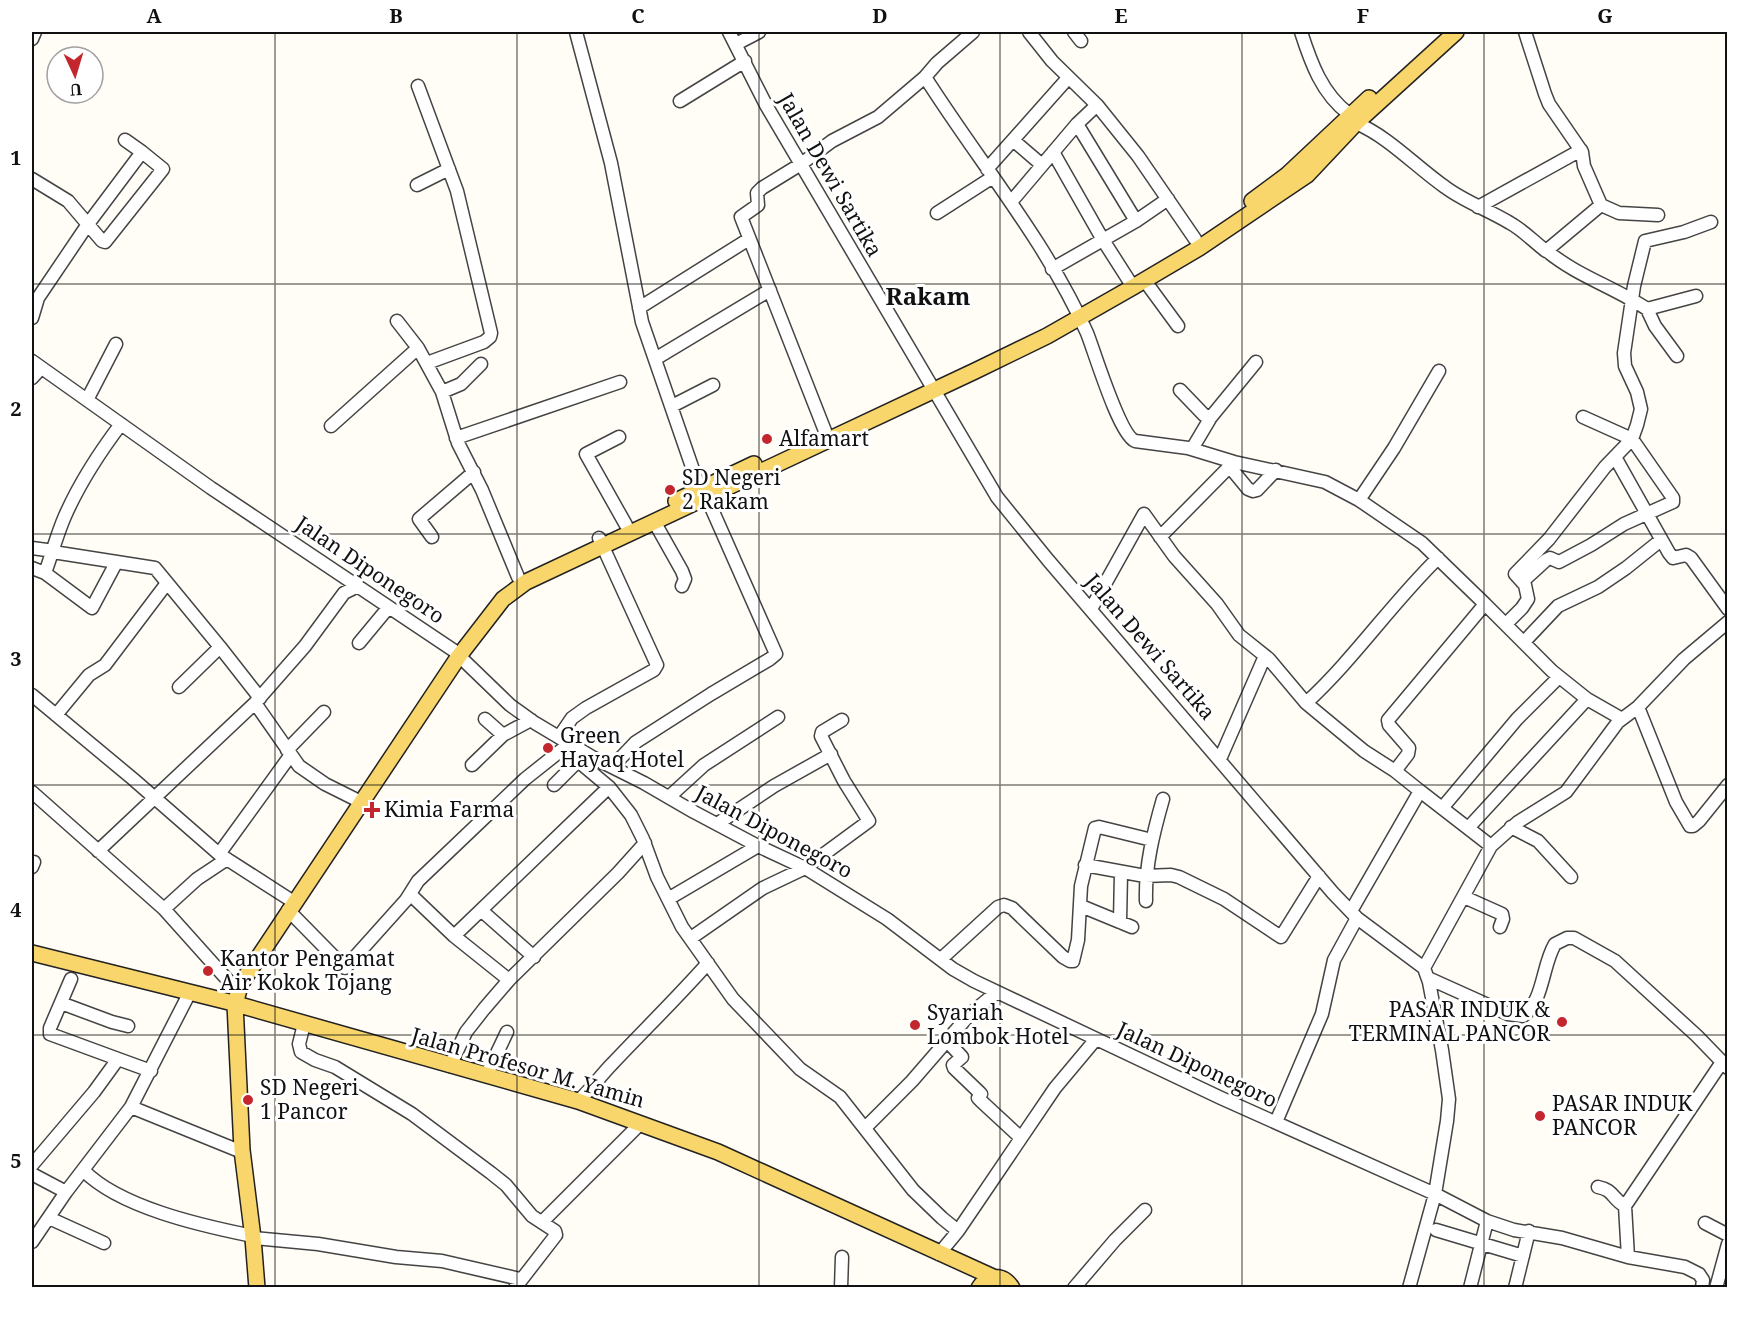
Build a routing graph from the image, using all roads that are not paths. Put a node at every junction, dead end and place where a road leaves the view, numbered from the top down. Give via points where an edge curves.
1 (35, 32) edge
2 (576, 32) edge
3 (729, 32) edge
4 (759, 32) edge
5 (973, 32) edge
6 (1029, 32) edge
7 (1301, 32) edge
8 (1442, 32) edge
9 (1456, 32) edge
10 (1525, 32) edge
11 (32, 39) edge
12 (736, 44) junction
13 (745, 62) junction
14 (925, 77) junction
15 (1068, 78) junction
16 (418, 86) dead end
17 (680, 101) dead end
18 (1097, 105) junction
19 (1352, 119) junction
20 (1077, 124) junction
21 (125, 140) dead end
22 (1014, 141) junction
23 (1581, 150) junction
24 (142, 152) junction
25 (1053, 152) junction
26 (801, 164) junction
27 (1042, 165) junction
28 (449, 169) junction
29 (990, 173) junction
30 (32, 179) edge
31 (417, 185) dead end
32 (1168, 199) junction
33 (1262, 200) junction
34 (1011, 202) junction
35 (1601, 206) junction
36 (1478, 207) junction
37 (937, 213) dead end
38 (1658, 215) dead end
39 (1136, 221) junction
40 (1711, 222) dead end
41 (88, 225) junction
42 (749, 239) junction
43 (1195, 239) junction
44 (1103, 240) junction
45 (1547, 251) junction
46 (1052, 269) junction
47 (1135, 282) junction
48 (770, 290) junction
49 (1696, 296) dead end
50 (1632, 299) junction
51 (639, 308) junction
52 (1647, 309) junction
53 (1077, 314) junction
54 (32, 318) edge
55 (397, 321) dead end
56 (1178, 326) dead end
57 (116, 344) dead end
58 (418, 348) junction
59 (1677, 356) dead end
60 (655, 359) junction
61 (1256, 362) dead end
62 (427, 363) junction
63 (36, 364) edge
64 (481, 364) dead end
65 (1439, 371) dead end
66 (32, 378) edge
67 (620, 382) dead end
68 (712, 385) dead end
69 (932, 386) junction
70 (1180, 390) dead end
71 (442, 392) junction
72 (87, 400) junction
73 (672, 406) junction
74 (1211, 417) junction
75 (1583, 417) dead end
76 (121, 424) junction
77 (332, 426) dead end
78 (619, 436) dead end
79 (820, 437) junction
80 (456, 438) junction
81 (1632, 439) junction
82 (1192, 449) junction
83 (1615, 457) junction
84 (1231, 464) junction
85 (1276, 470) junction
86 (474, 472) junction
87 (704, 494) junction
88 (1359, 500) junction
89 (1647, 513) junction
90 (655, 523) junction
91 (626, 525) junction
92 (432, 537) dead end
93 (1160, 537) junction
94 (1661, 540) junction
95 (601, 543) junction
96 (32, 548) edge
97 (54, 552) junction
98 (1438, 558) junction
99 (116, 563) junction
100 (32, 568) edge
101 (45, 573) junction
102 (518, 577) junction
103 (1522, 582) junction
104 (167, 583) junction
105 (358, 586) junction
106 (682, 586) dead end
107 (1485, 603) junction
108 (388, 608) junction
109 (1091, 609) junction
110 (1728, 609) edge
111 (1728, 622) edge
112 (1506, 624) junction
113 (1524, 642) junction
114 (360, 643) dead end
115 (220, 647) junction
116 (456, 653) junction
117 (1266, 656) junction
118 (1559, 677) junction
119 (179, 687) dead end
120 (32, 695) edge
121 (1587, 699) junction
122 (258, 701) junction
123 (1306, 703) junction
124 (1638, 707) junction
125 (324, 712) dead end
126 (56, 715) junction
127 (778, 717) dead end
128 (485, 719) dead end
129 (1622, 719) junction
130 (531, 720) junction
131 (842, 720) dead end
132 (503, 735) junction
133 (564, 741) junction
134 (288, 753) junction
135 (831, 754) junction
136 (592, 757) junction
137 (1220, 759) junction
138 (578, 761) junction
139 (472, 765) dead end
140 (613, 766) junction
141 (1395, 771) junction
142 (554, 785) dead end
143 (1728, 785) edge
144 (609, 787) junction
145 (1420, 791) junction
146 (32, 792) edge
147 (155, 797) junction
148 (669, 797) junction
149 (1163, 799) dead end
150 (355, 800) junction
151 (1443, 807) junction
152 (717, 824) junction
153 (1469, 827) junction
154 (1511, 827) junction
155 (1152, 840) junction
156 (645, 843) junction
157 (758, 846) junction
158 (1491, 846) junction
159 (98, 851) junction
160 (223, 856) junction
161 (1085, 865) junction
162 (805, 868) junction
163 (1121, 872) junction
164 (1145, 876) junction
165 (1319, 876) junction
166 (1571, 877) dead end
167 (410, 894) junction
168 (1464, 897) junction
169 (668, 899) junction
170 (1146, 901) dead end
171 (289, 904) junction
172 (1081, 906) junction
173 (164, 909) junction
174 (482, 911) junction
175 (1354, 915) junction
176 (1500, 927) dead end
177 (454, 936) junction
178 (691, 938) junction
179 (32, 953) edge
180 (534, 957) junction
181 (940, 959) junction
182 (708, 963) junction
183 (1426, 973) junction
184 (71, 979) dead end
185 (509, 980) junction
186 (233, 986) junction
187 (190, 992) junction
188 (997, 992) junction
189 (61, 1003) junction
190 (232, 1003) junction
191 (304, 1024) junction
192 (128, 1026) dead end
193 (507, 1032) dead end
194 (1096, 1039) junction
195 (947, 1041) junction
196 (118, 1059) junction
197 (1725, 1065) edge
198 (450, 1066) junction
199 (151, 1071) junction
200 (486, 1076) junction
201 (578, 1101) junction
202 (131, 1107) junction
203 (1276, 1122) junction
204 (641, 1123) junction
205 (865, 1128) junction
206 (1021, 1138) junction
207 (237, 1150) junction
208 (32, 1165) edge
209 (84, 1171) junction
210 (32, 1174) edge
211 (1598, 1187) dead end
212 (66, 1192) junction
213 (1435, 1194) junction
214 (245, 1202) junction
215 (1625, 1206) junction
216 (1145, 1210) dead end
217 (49, 1218) junction
218 (543, 1221) junction
219 (1487, 1221) junction
220 (1705, 1223) dead end
221 (1436, 1230) dead end
222 (958, 1231) junction
223 (1529, 1231) junction
224 (1728, 1235) edge
225 (251, 1236) junction
226 (32, 1242) edge
227 (1481, 1242) junction
228 (104, 1243) dead end
229 (1728, 1244) edge
230 (939, 1254) junction
231 (1523, 1256) junction
232 (842, 1257) dead end
233 (1628, 1257) junction
234 (993, 1277) junction
235 (518, 1283) edge
236 (251, 1287) edge
237 (257, 1287) edge
238 (841, 1287) edge
239 (979, 1287) edge
240 (1012, 1287) edge
241 (1074, 1287) edge
242 (1409, 1287) edge
243 (1470, 1287) edge
244 (1515, 1287) edge
245 (1702, 1287) edge
246 (1716, 1287) edge

1 - 11 street
2 - 51 street via 611,164
3 - 12 street, Jalan Dewi Sartika
4 - 12 street
5 - 14 street
6 - 15 street
7 - 19 street via 1316,75
8 - 19 main road
9 - 19 main road
10 - 23 street via 1549,104
12 - 13 street, Jalan Dewi Sartika
13 - 17 street
13 - 26 street, Jalan Dewi Sartika
14 - 26 street via 878,117 832,141
14 - 29 street
15 - 18 street
15 - 22 street
16 - 28 street
18 - 20 street
18 - 32 street
19 - 33 main road via 1309,165
19 - 36 street via 1376,132 1446,188
20 - 25 street
20 - 39 street
21 - 24 street
22 - 27 street
22 - 29 street
23 - 35 street
23 - 36 street
24 - 41 street
24 - 41 street via 162,167 162,172 105,242
25 - 27 street
25 - 44 street
26 - 42 street via 758,192 758,205 741,217
26 - 69 street, Jalan Dewi Sartika
27 - 34 street
28 - 31 street
28 - 62 street via 467,228 491,336
29 - 34 street
29 - 37 street
30 - 41 street via 68,201
32 - 39 street
32 - 43 street
33 - 43 main road
33 - 47 main road
34 - 46 street
35 - 38 street via 1619,213
35 - 45 street
36 - 45 street via 1510,223
39 - 44 street
40 - 50 street via 1645,241
41 - 54 street via 38,298
42 - 48 street
42 - 51 street
43 - 47 main road
44 - 46 street
44 - 47 street
45 - 50 street via 1564,265
46 - 53 street
47 - 53 main road
47 - 56 street
48 - 60 street
48 - 79 street
49 - 52 street
50 - 52 street
50 - 81 street via 1624,359 1641,409
51 - 60 street
52 - 59 street
53 - 69 main road
53 - 82 street via 1129,437
55 - 58 street
57 - 72 street
58 - 62 street
58 - 77 street
60 - 73 street
61 - 74 street
62 - 71 street
63 - 66 street
63 - 72 street, Jalan Diponegoro
64 - 71 street via 461,384
65 - 88 street
67 - 80 street
68 - 73 street
69 - 79 main road
69 - 109 street, Jalan Dewi Sartika via 997,497
70 - 74 street via 1204,415
71 - 80 street
72 - 76 street, Jalan Diponegoro
73 - 87 street
74 - 82 street
75 - 81 street
76 - 97 street via 81,484 64,518
76 - 105 street, Jalan Diponegoro
78 - 91 street via 586,454
79 - 87 main road
80 - 86 street
81 - 83 street
81 - 89 street via 1674,500
82 - 84 street
83 - 89 street
83 - 103 street via 1549,539 1515,574
84 - 85 street
84 - 85 street via 1253,491
84 - 93 street
85 - 88 street via 1325,482
86 - 92 street via 420,519
86 - 102 street
87 - 90 main road
87 - 91 main road
87 - 140 street via 776,654 636,741
88 - 98 street
89 - 94 street
89 - 103 street via 1559,562 1546,560
90 - 95 main road
90 - 106 street via 682,570
91 - 95 main road
93 - 109 street via 1144,514
93 - 117 street via 1239,635
94 - 110 street via 1673,558 1691,558
94 - 113 street via 1604,584 1558,606
95 - 102 main road
95 - 116 main road via 511,592
95 - 133 street via 657,665 572,718
96 - 97 street
97 - 99 street
97 - 101 street
98 - 107 street
98 - 123 street
99 - 101 street via 92,608
99 - 104 street via 155,568
100 - 101 street
102 - 116 main road via 494,595
103 - 112 street via 1527,599
104 - 115 street
104 - 126 street via 105,666 89,675
105 - 108 street, Jalan Diponegoro
105 - 122 street via 344,593
107 - 112 street
107 - 141 street via 1388,720 1409,748
108 - 114 street
108 - 116 street, Jalan Diponegoro
109 - 137 street, Jalan Dewi Sartika
111 - 124 street via 1684,659
112 - 113 street
113 - 118 street
115 - 119 street
115 - 122 street
116 - 130 street, Jalan Diponegoro
116 - 150 main road
116 - 171 main road
117 - 123 street
117 - 137 street
118 - 121 street
118 - 151 street via 1523,712
120 - 126 street
121 - 129 street
121 - 153 street
122 - 134 street
122 - 147 street
123 - 141 street
124 - 129 street
124 - 143 street via 1676,802 1690,826
125 - 134 street
126 - 147 street
127 - 148 street via 704,765
128 - 132 street
129 - 154 street via 1566,792
130 - 132 street
130 - 133 street, Jalan Diponegoro
131 - 135 street via 821,734
132 - 139 street
133 - 136 street, Jalan Diponegoro
133 - 167 street via 417,881
134 - 150 street via 307,773
134 - 160 street
135 - 152 street
135 - 162 street via 869,821
136 - 138 street
136 - 140 street, Jalan Diponegoro
137 - 165 street, Jalan Dewi Sartika
138 - 142 street
138 - 144 street
140 - 148 street, Jalan Diponegoro
141 - 145 street
144 - 156 street via 631,815
144 - 174 street
145 - 151 street
145 - 175 street
146 - 159 street
147 - 159 street
147 - 160 street
148 - 152 street, Jalan Diponegoro
149 - 155 street
150 - 171 main road
151 - 153 street
152 - 157 street, Jalan Diponegoro
153 - 158 street
154 - 158 street
154 - 166 street via 1538,841
155 - 161 street via 1096,828
155 - 164 street
156 - 169 street
156 - 180 street
157 - 162 street, Jalan Diponegoro
157 - 169 street
158 - 168 street
159 - 173 street
160 - 171 street
160 - 173 street
161 - 163 street
161 - 172 street
162 - 178 street via 763,888
162 - 181 street, Jalan Diponegoro via 887,919
163 - 164 street
163 - 172 street via 1126,924
164 - 165 street via 1171,876 1198,885 1281,937
164 - 170 street
165 - 175 street, Jalan Dewi Sartika
167 - 171 street via 345,968
167 - 177 street
168 - 176 street via 1502,914
168 - 183 street
169 - 178 street
171 - 186 main road
171 - 190 main road
172 - 181 street via 1077,950 1071,961 1007,905 998,908
173 - 186 street
174 - 177 street
174 - 180 street
175 - 183 street, Jalan Dewi Sartika
175 - 203 street via 1334,960 1322,1014
177 - 185 street
178 - 182 street
179 - 187 main road, Jalan Profesor M. Yamin
180 - 185 street
181 - 188 street, Jalan Diponegoro
182 - 201 street
182 - 205 street via 738,1005 800,1069 840,1097
183 - 197 street, Jalan Dewi Sartika via 1508,1014 1523,1016 1537,994 1555,944 1574,939 1615,961
183 - 213 street via 1449,1099
184 - 189 street
185 - 198 street via 473,1022
186 - 190 main road
187 - 190 main road, Jalan Profesor M. Yamin
187 - 199 street
188 - 194 street, Jalan Diponegoro
188 - 195 street via 970,1014
189 - 192 street
189 - 196 street via 50,1034
190 - 191 main road, Jalan Profesor M. Yamin
190 - 207 main road
190 - 214 main road
191 - 198 main road, Jalan Profesor M. Yamin
191 - 218 street via 301,1052 335,1067 412,1114 506,1185 532,1216
193 - 200 street
194 - 203 street, Jalan Diponegoro
194 - 206 street via 1055,1088
195 - 205 street
195 - 206 street via 962,1057 954,1068 980,1092 978,1098
196 - 199 street
196 - 208 street
197 - 215 street
198 - 200 main road, Jalan Profesor M. Yamin
199 - 202 street
200 - 201 main road, Jalan Profesor M. Yamin
201 - 204 main road, Jalan Profesor M. Yamin
202 - 207 street
202 - 209 street
203 - 213 street, Jalan Diponegoro
204 - 218 street
204 - 230 main road, Jalan Profesor M. Yamin via 718,1152
205 - 222 street via 927,1205
206 - 222 street
207 - 214 main road
209 - 212 street
209 - 225 street via 122,1197 189,1221
210 - 212 street
211 - 215 street via 1612,1192
212 - 217 street
213 - 219 street, Jalan Diponegoro
213 - 242 street
214 - 225 main road
215 - 233 street
216 - 241 street
217 - 226 street
217 - 228 street
218 - 235 street via 556,1235
219 - 223 street, Jalan Diponegoro
219 - 227 street
220 - 224 street
221 - 227 street
222 - 230 street
223 - 231 street
223 - 233 street, Jalan Diponegoro
225 - 235 street via 442,1262
225 - 236 main road
225 - 237 main road
227 - 231 street
227 - 243 street
229 - 246 street
230 - 234 main road, Jalan Profesor M. Yamin
231 - 244 street
232 - 238 street
233 - 245 street, Jalan Diponegoro via 1695,1271 1703,1280
234 - 239 main road
234 - 240 main road, Jalan Profesor M. Yamin

